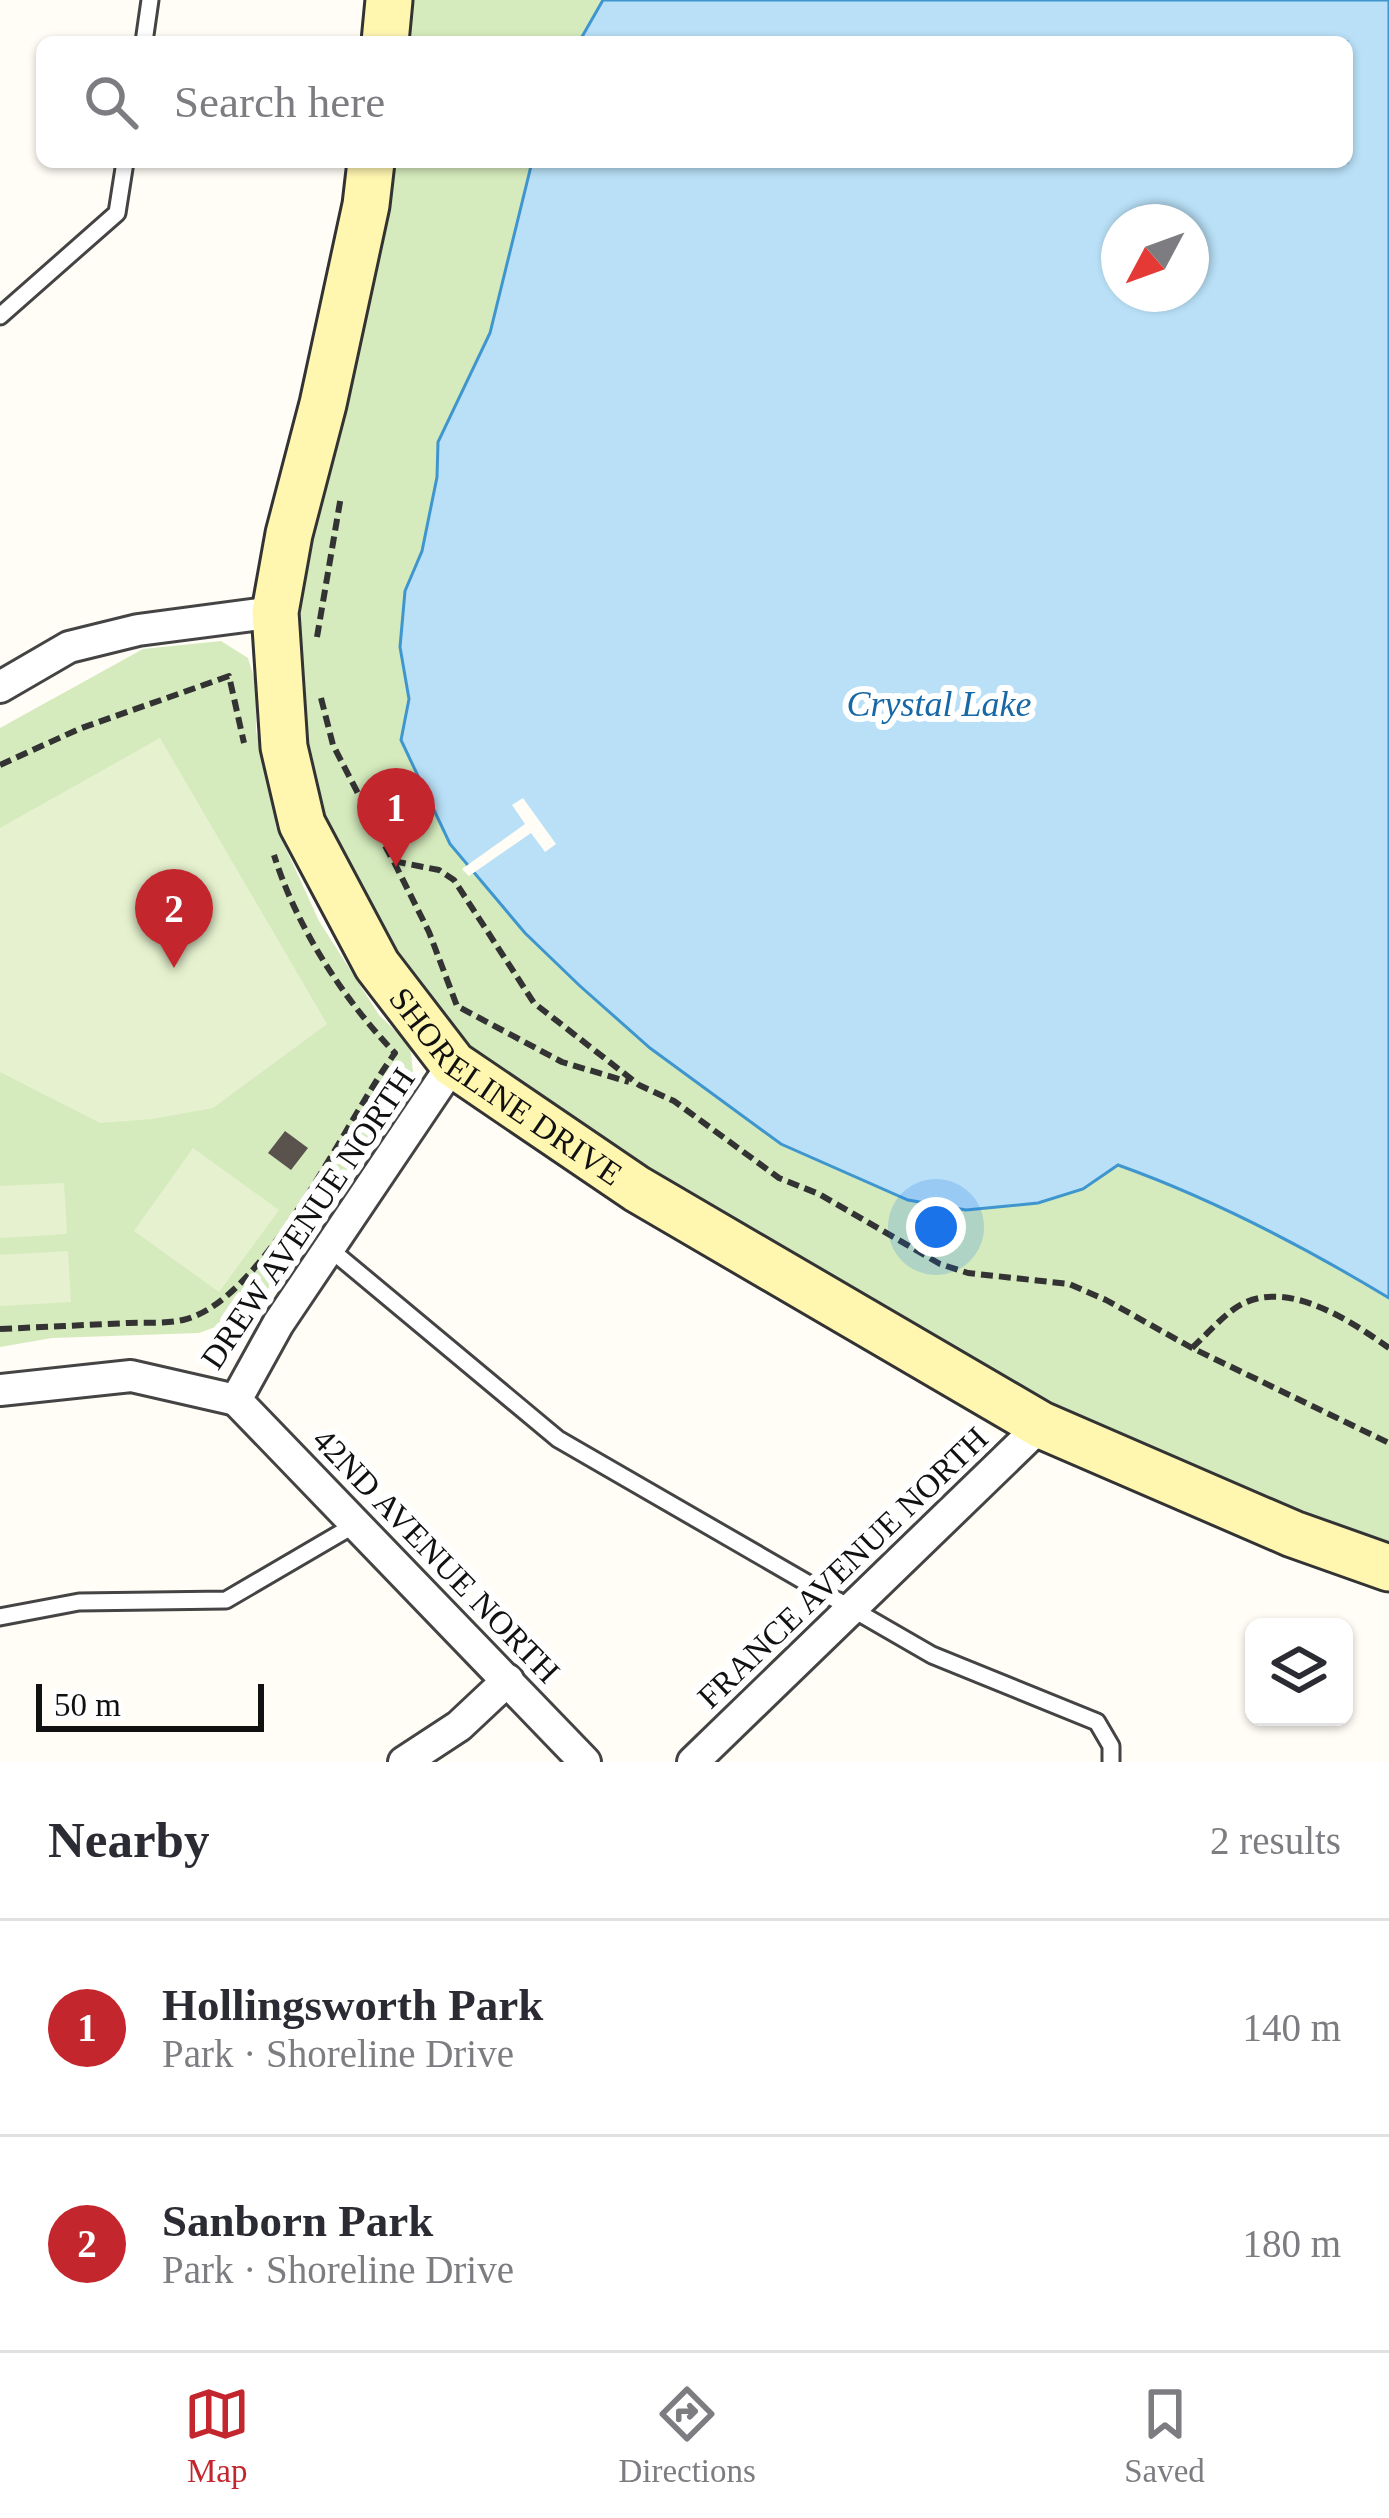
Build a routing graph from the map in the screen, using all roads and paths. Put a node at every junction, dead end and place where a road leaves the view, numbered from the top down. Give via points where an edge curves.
1 (150, 0) edge
2 (389, 0) edge
3 (145, 36) edge
4 (386, 36) edge
5 (124, 168) edge
6 (369, 168) edge
7 (0, 316) edge
8 (341, 493) dead end
9 (275, 611) junction
10 (317, 649) dead end
11 (319, 682) dead end
12 (0, 687) edge
13 (248, 759) dead end
14 (0, 765) edge
15 (273, 853) dead end
16 (393, 861) junction
17 (453, 1064) junction
18 (639, 1085) junction
19 (330, 1249) junction
20 (0, 1329) edge
21 (1192, 1348) junction
22 (1389, 1348) edge
23 (0, 1390) edge
24 (236, 1400) junction
25 (1041, 1425) junction
26 (1389, 1443) edge
27 (356, 1524) junction
28 (1389, 1568) edge
29 (852, 1605) junction
30 (0, 1617) edge
31 (508, 1680) junction
32 (404, 1762) edge
33 (585, 1762) edge
34 (693, 1762) edge
35 (1111, 1762) edge

1 - 3 lane
2 - 4 street
5 - 7 lane via 117,213
6 - 9 street, SHORELINE DRIVE
8 - 10 path
9 - 12 street via 69,647
9 - 17 street, SHORELINE DRIVE via 284,747 302,824 377,965
11 - 16 path via 334,746
13 - 14 path via 229,676
15 - 20 path via 336,979 395,1052 235,1293 181,1321
16 - 18 path via 456,879 534,1003
16 - 18 path via 457,1006 562,1062
17 - 19 street, DREW AVENUE NORTH
17 - 25 street, SHORELINE DRIVE via 637,1189
18 - 21 path via 674,1101 779,1178 940,1264 1069,1284
19 - 24 street, DREW AVENUE NORTH
19 - 29 lane via 558,1439
21 - 22 path via 1235,1309 1281,1294
21 - 26 path
23 - 24 street, DREW AVENUE NORTH via 131,1376
24 - 27 street, 42ND AVENUE NORTH
25 - 28 street, SHORELINE DRIVE
25 - 29 street, FRANCE AVENUE NORTH
27 - 30 lane via 226,1600 79,1602
27 - 31 street, 42ND AVENUE NORTH
29 - 34 street, FRANCE AVENUE NORTH
29 - 35 lane via 932,1655 1096,1723 1111,1745
31 - 32 street via 460,1726
31 - 33 street, 42ND AVENUE NORTH

